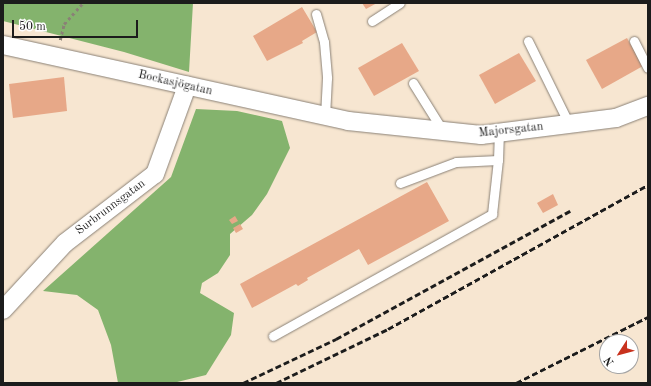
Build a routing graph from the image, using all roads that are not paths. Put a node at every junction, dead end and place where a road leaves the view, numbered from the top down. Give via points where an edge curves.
1 (400, 3) edge
2 (316, 14) dead end
3 (372, 21) dead end
4 (528, 41) dead end
5 (634, 41) dead end
6 (3, 45) edge
7 (648, 68) edge
8 (413, 83) dead end
9 (187, 86) junction
10 (648, 106) edge
11 (325, 116) junction
12 (348, 121) joint
13 (569, 124) junction
14 (443, 131) junction
15 (499, 133) junction
16 (498, 160) junction
17 (400, 183) dead end
18 (3, 310) edge
19 (273, 336) dead end

1 - 3 lane
2 - 11 lane via 324,42 327,78
4 - 13 lane
5 - 7 lane
6 - 9 street, Bockasjögatan
8 - 14 lane
9 - 11 street, Bockasjögatan
9 - 18 street, Surbrunnsgatan via 155,174 65,243
10 - 13 street, Majorsgatan via 616,118
11 - 12 street, Bockasjögatan
12 - 14 street, Majorsgatan
13 - 15 street, Majorsgatan
14 - 15 street, Majorsgatan via 481,135
15 - 16 lane
16 - 17 lane via 456,162
16 - 19 lane via 492,214

